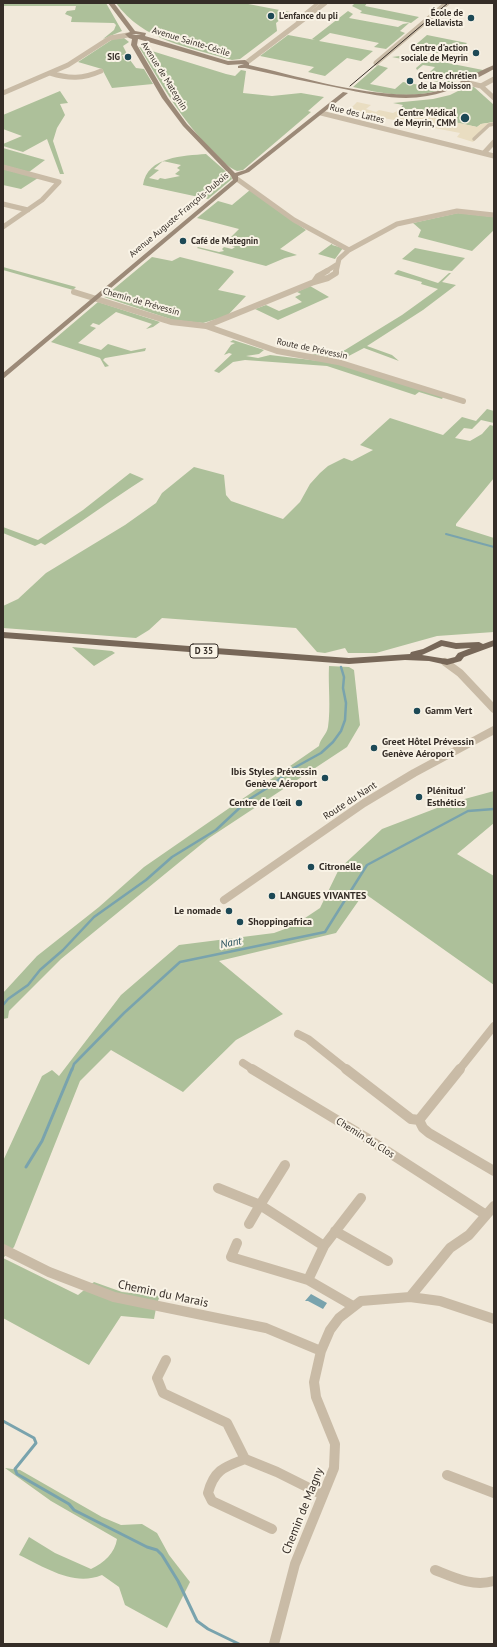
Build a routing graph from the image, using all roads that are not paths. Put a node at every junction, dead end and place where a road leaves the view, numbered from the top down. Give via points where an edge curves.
1 (111, 3) edge
2 (318, 3) edge
3 (325, 3) edge
4 (447, 3) edge
5 (304, 18) junction
6 (297, 20) junction
7 (132, 35) junction
8 (376, 63) dead end
9 (241, 64) junction
10 (494, 67) edge
11 (101, 71) dead end
12 (50, 73) junction
13 (494, 79) edge
14 (469, 82) junction
15 (481, 86) junction
16 (347, 91) junction
17 (3, 93) edge
18 (494, 98) edge
19 (320, 113) junction
20 (494, 124) edge
21 (474, 139) dead end
22 (494, 142) edge
23 (484, 153) junction
24 (494, 156) edge
25 (3, 167) edge
26 (62, 176) dead end
27 (235, 177) junction
28 (59, 182) junction
29 (3, 204) edge
30 (28, 210) junction
31 (494, 215) edge
32 (3, 227) edge
33 (349, 250) junction
34 (74, 292) dead end
35 (95, 299) junction
36 (206, 326) junction
37 (3, 378) edge
38 (463, 401) dead end
39 (3, 635) edge
40 (490, 644) edge
41 (456, 646) junction
42 (430, 649) junction
43 (405, 657) junction
44 (459, 657) junction
45 (434, 659) junction
46 (445, 662) junction
47 (460, 673) junction
48 (494, 710) edge
49 (494, 730) edge
50 (224, 900) dead end
51 (494, 1026) edge
52 (298, 1034) dead end
53 (243, 1063) dead end
54 (419, 1120) junction
55 (285, 1166) dead end
56 (494, 1171) edge
57 (218, 1188) dead end
58 (361, 1198) dead end
59 (260, 1205) junction
60 (494, 1206) edge
61 (486, 1215) junction
62 (249, 1224) dead end
63 (335, 1231) junction
64 (237, 1243) dead end
65 (324, 1246) junction
66 (3, 1248) edge
67 (388, 1261) dead end
68 (308, 1280) junction
69 (410, 1297) junction
70 (353, 1306) junction
71 (494, 1319) edge
72 (321, 1351) junction
73 (166, 1360) dead end
74 (246, 1459) junction
75 (447, 1475) dead end
76 (494, 1493) edge
77 (323, 1495) junction
78 (272, 1529) dead end
79 (435, 1570) dead end
80 (494, 1581) edge
81 (274, 1644) edge

1 - 7 main road, Avenue de Mategnin
2 - 6 street
3 - 5 street
4 - 8 street
5 - 6 street
5 - 9 street
6 - 9 street
7 - 9 main road, Avenue Sainte-Cécile
7 - 12 street via 110,38 71,64
7 - 27 main road, Avenue de Mategnin via 134,45 173,110 196,138
9 - 16 main road, Avenue Sainte-Cécile
10 - 14 main road, Avenue Sainte-Cécile
11 - 12 street via 75,79
12 - 17 street
13 - 15 street
14 - 15 street
14 - 16 main road, Avenue Sainte-Cécile via 442,96 417,99
15 - 18 street
16 - 19 main road, Avenue Auguste-François-Dubois
19 - 23 street, Rue des Lattes
19 - 27 main road, Avenue Auguste-François-Dubois via 248,171
20 - 21 street via 489,125
22 - 23 street
23 - 24 street, Rue des Lattes
25 - 28 street
26 - 28 street
27 - 33 street, Avenue de Mategnin via 294,220
27 - 35 main road, Avenue Auguste-François-Dubois
28 - 30 street via 56,188
29 - 30 street
30 - 32 street
31 - 33 street via 457,211 398,224
33 - 36 street via 340,257 334,275
34 - 35 street, Chemin de Prévessin
35 - 36 street, Chemin de Prévessin via 171,322
35 - 37 main road, Avenue Auguste-François-Dubois
36 - 38 street, Route de Prévessin via 266,348 338,362
39 - 43 main road, D 35 via 324,660 360,661
40 - 41 main road
40 - 44 main road
41 - 42 main road via 441,643
41 - 44 main road via 460,650
42 - 43 main road, D 35
42 - 45 main road
43 - 45 main road, D 35
44 - 46 main road
44 - 47 street
45 - 46 main road
46 - 47 street
47 - 48 street
49 - 50 street, Route du Nant via 364,803
51 - 54 street
52 - 54 street via 308,1039 411,1119
53 - 61 street, Chemin du Clos
54 - 56 street via 429,1133
55 - 59 street
57 - 59 street
58 - 63 street
59 - 62 street
59 - 65 street
60 - 61 street
61 - 69 street via 469,1235 450,1248
63 - 65 street
63 - 67 street
64 - 68 street via 231,1257
65 - 68 street
66 - 72 street, Chemin du Marais via 49,1272 114,1297 266,1328
68 - 70 street
69 - 70 street, Chemin de Magny via 370,1300
69 - 71 street, Chemin de Magny via 440,1301
70 - 72 street, Chemin de Magny via 330,1330
72 - 77 street, Chemin de Magny via 315,1391 331,1433 336,1455
73 - 74 street via 157,1378 163,1393 227,1423
74 - 77 street
74 - 78 street via 219,1470 210,1480 208,1493 212,1501
75 - 76 street
77 - 81 street, Chemin de Magny via 295,1564
79 - 80 street via 474,1584

